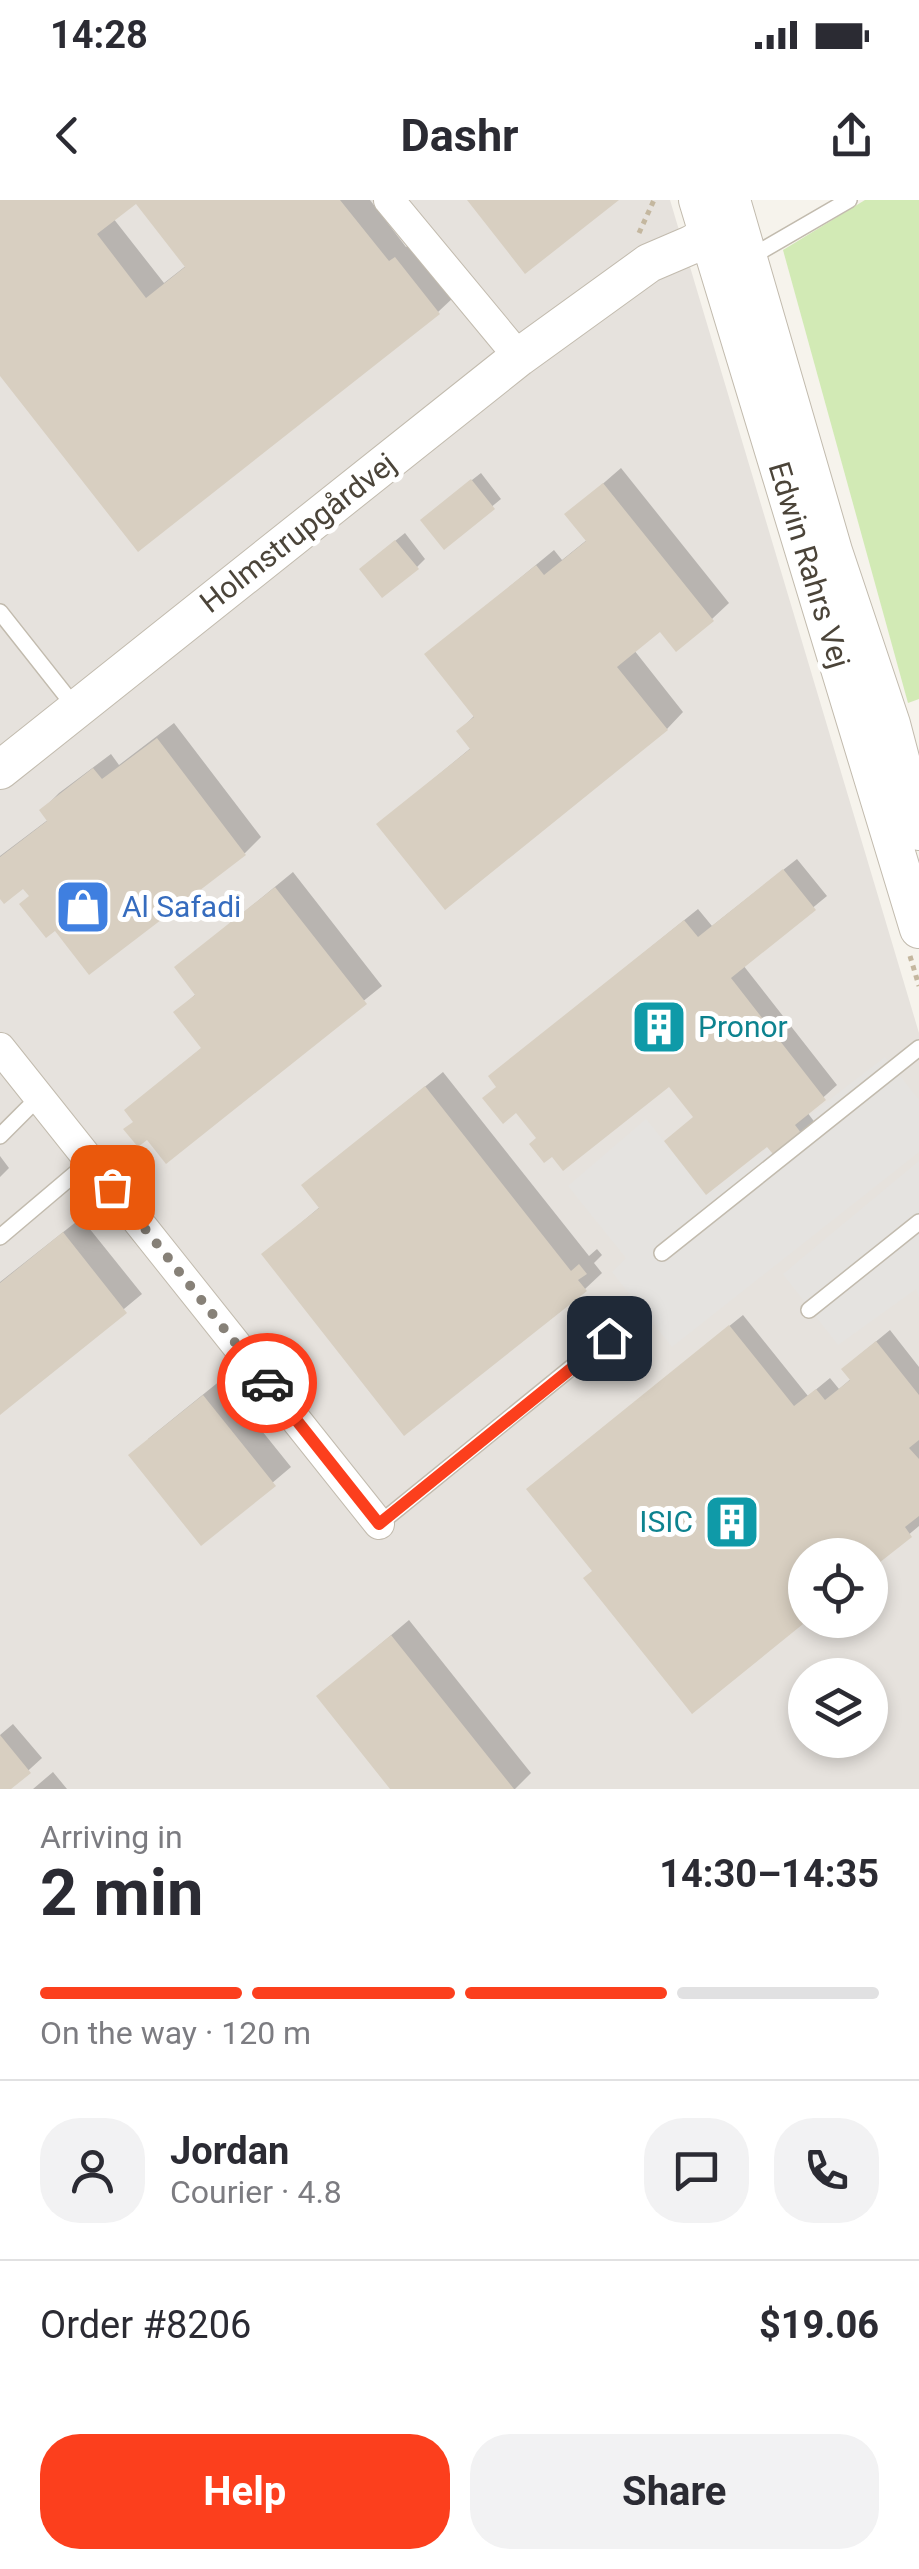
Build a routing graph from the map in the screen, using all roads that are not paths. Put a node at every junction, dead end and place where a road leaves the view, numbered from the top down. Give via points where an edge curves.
1 (390, 200) edge
2 (849, 200) edge
3 (718, 213) edge
4 (733, 264) junction
5 (519, 357) junction
6 (0, 612) edge
7 (77, 709) junction
8 (0, 770) edge
9 (919, 831) edge
10 (919, 930) edge
11 (0, 1048) edge
12 (919, 1048) edge
13 (38, 1098) junction
14 (0, 1136) edge
15 (91, 1160) junction
16 (919, 1223) edge
17 (0, 1237) edge
18 (662, 1254) dead end
19 (809, 1310) dead end
20 (609, 1338) dead end
21 (379, 1524) joint

1 - 5 street
2 - 4 lane
3 - 4 street, Edwin Rahrs Vej
3 - 5 street, Holmstrupgårdvej via 691,245 649,262
4 - 9 street, Edwin Rahrs Vej via 891,724
4 - 10 street, Edwin Rahrs Vej
5 - 7 street, Holmstrupgårdvej
6 - 7 lane
7 - 8 street, Holmstrupgårdvej
11 - 13 street
12 - 18 lane
13 - 14 lane
13 - 15 street
15 - 17 lane
15 - 21 street
16 - 19 lane
20 - 21 lane

